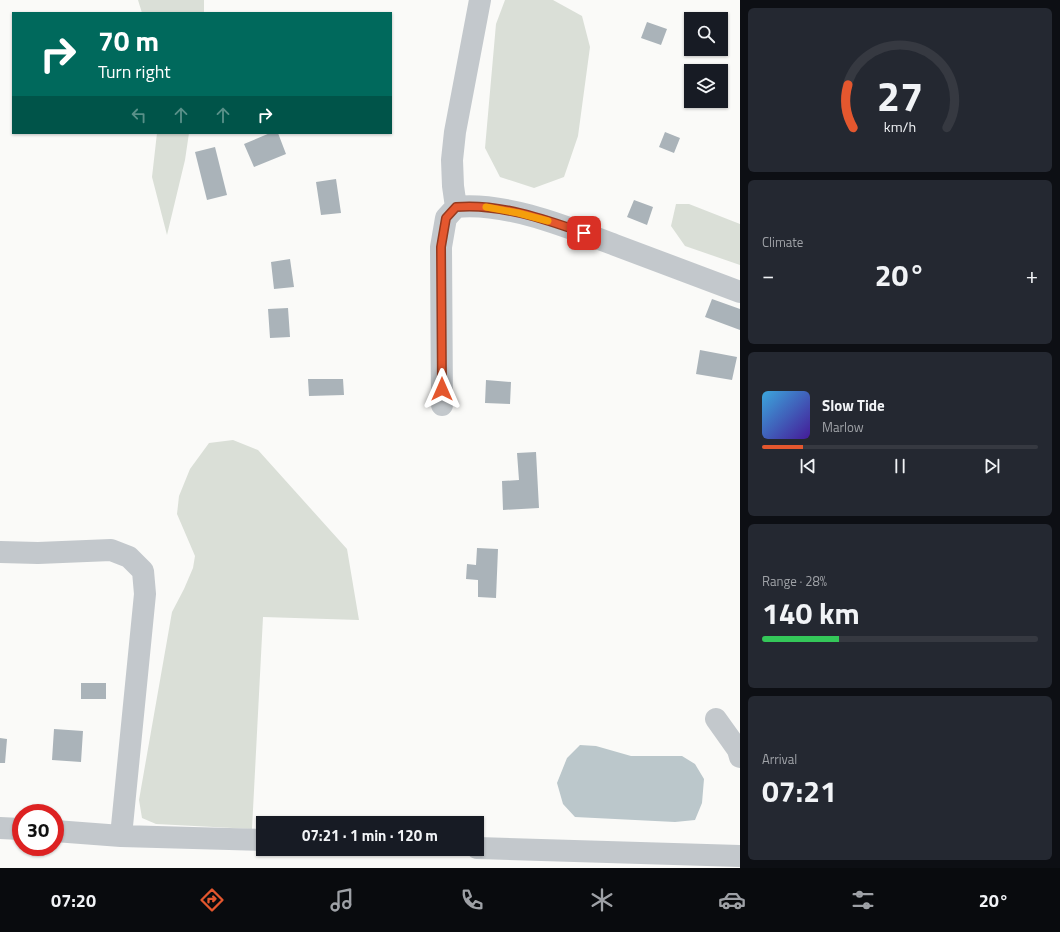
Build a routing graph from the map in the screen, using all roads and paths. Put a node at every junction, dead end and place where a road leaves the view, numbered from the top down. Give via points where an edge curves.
1 (480, 0) edge
2 (456, 207) junction
3 (740, 292) edge
4 (442, 404) dead end
5 (0, 552) edge
6 (716, 719) dead end
7 (740, 757) edge
8 (0, 828) edge
9 (12, 829) edge
10 (64, 832) edge
11 (121, 836) junction
12 (256, 840) edge
13 (484, 848) edge
14 (740, 856) edge

1 - 2 street via 455,132 452,160
2 - 3 street via 473,205 556,223
2 - 4 street via 446,218 441,247
5 - 11 street via 111,550 129,557 143,571 145,594
6 - 7 street via 738,750
8 - 9 street
10 - 11 street
11 - 12 street
13 - 14 street

